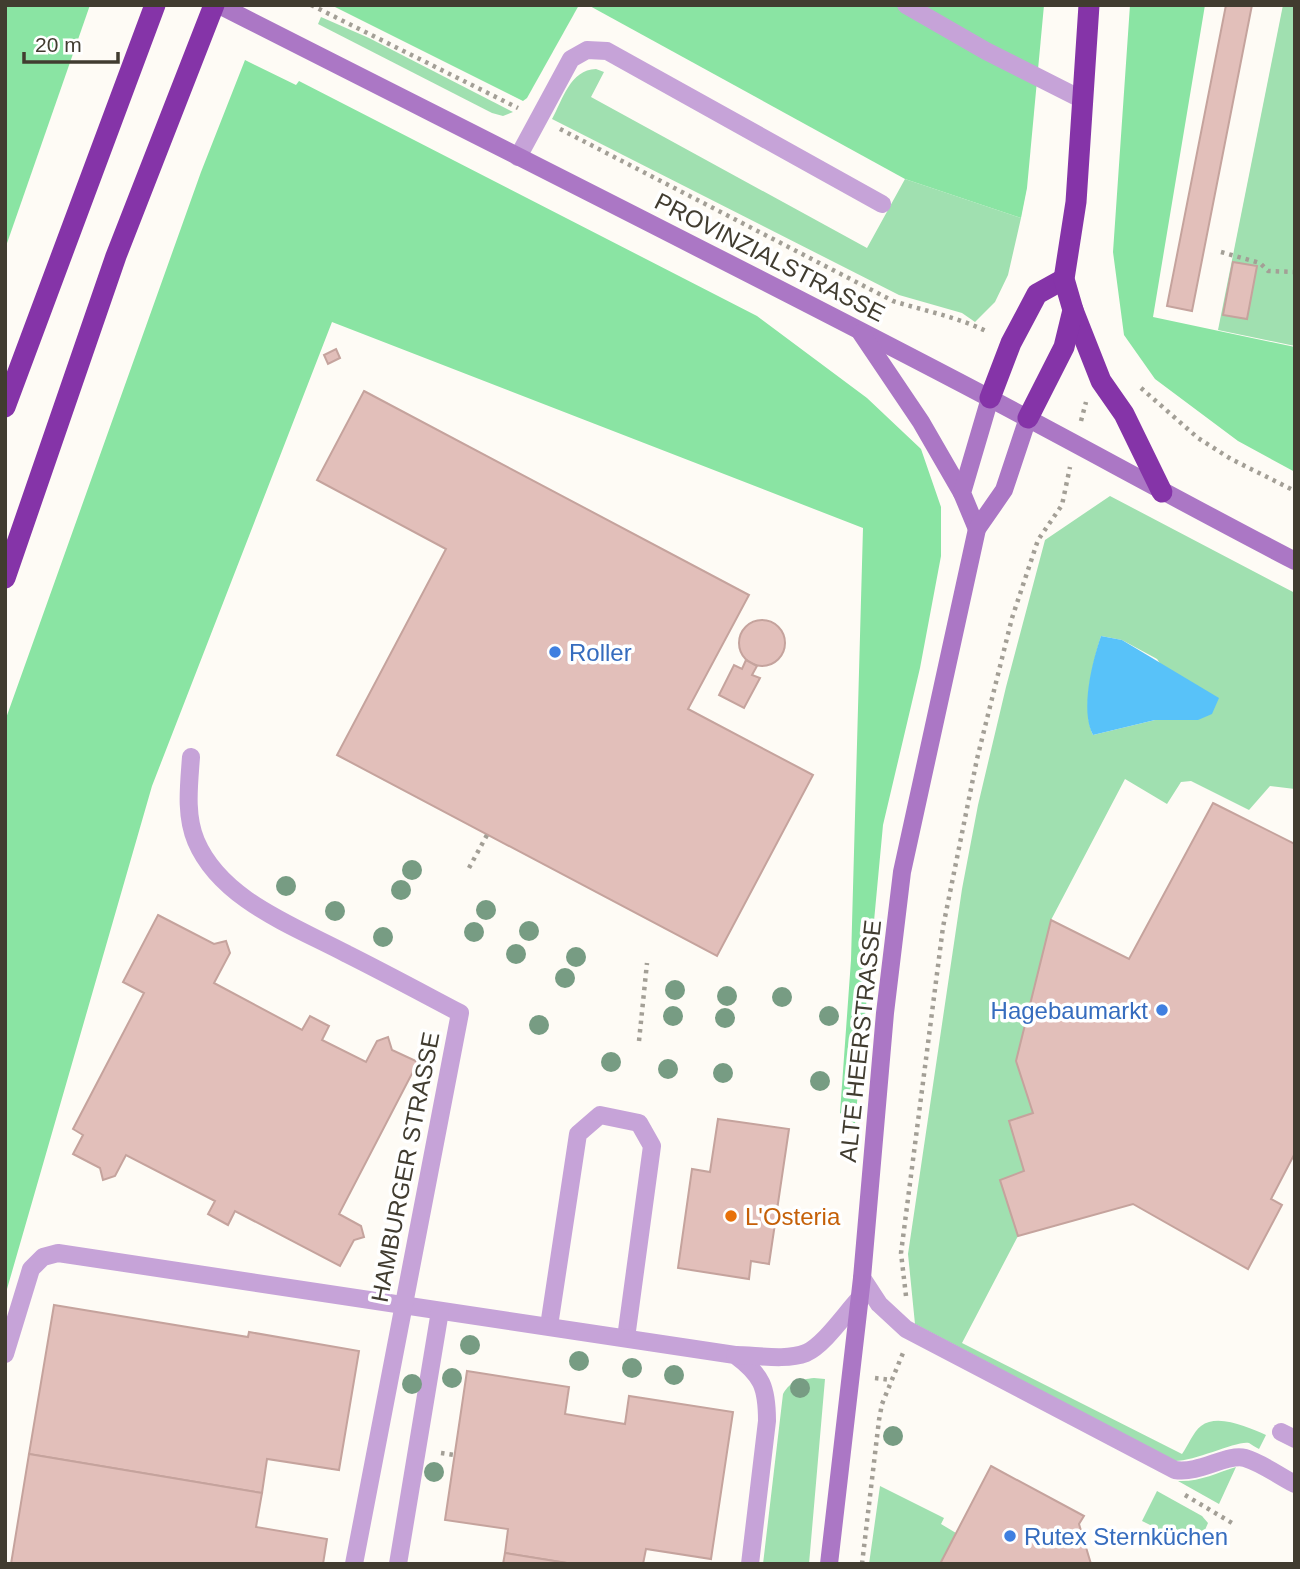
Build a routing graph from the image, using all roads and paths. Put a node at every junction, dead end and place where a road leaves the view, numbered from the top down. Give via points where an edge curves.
1 (155, 5) edge
2 (217, 5) edge
3 (311, 5) edge
4 (906, 5) edge
5 (1089, 5) edge
6 (1083, 100) junction
7 (539, 118) junction
8 (518, 157) junction
9 (882, 204) dead end
10 (1221, 252) dead end
11 (1295, 272) edge
12 (1064, 279) junction
13 (1073, 310) junction
14 (859, 330) junction
15 (1011, 343) junction
16 (1101, 381) junction
17 (990, 398) junction
18 (5, 407) edge
19 (1028, 418) junction
20 (1075, 442) junction
21 (1295, 491) edge
22 (1162, 492) junction
23 (962, 493) junction
24 (977, 528) junction
25 (1295, 561) edge
26 (5, 578) edge
27 (191, 757) dead end
28 (487, 835) dead end
29 (469, 868) dead end
30 (647, 963) dead end
31 (639, 1041) dead end
32 (862, 1278) junction
33 (859, 1299) junction
34 (402, 1305) junction
35 (440, 1311) junction
36 (549, 1326) junction
37 (906, 1329) junction
38 (626, 1338) junction
39 (5, 1354) edge
40 (735, 1355) junction
41 (1295, 1484) edge
42 (354, 1564) edge
43 (398, 1564) edge
44 (750, 1564) edge
45 (829, 1564) edge
46 (862, 1564) edge

1 - 18 highway
2 - 8 street, PROVINZIALSTRASSE
2 - 26 highway via 116,256
3 - 7 path
4 - 6 street
5 - 6 highway
6 - 12 highway via 1076,202
7 - 8 street
7 - 9 street via 571,59 587,50 607,51
7 - 15 path via 893,301 966,321
8 - 14 street, PROVINZIALSTRASSE
10 - 11 path via 1260,263 1268,271
12 - 13 highway
12 - 15 highway via 1037,293
13 - 16 highway
13 - 19 highway via 1064,348
14 - 17 street, PROVINZIALSTRASSE
14 - 23 street
15 - 17 highway
16 - 20 path via 1087,398
16 - 21 path via 1121,375 1198,439
16 - 22 highway via 1124,414
17 - 19 street, PROVINZIALSTRASSE
17 - 23 street
19 - 20 street, PROVINZIALSTRASSE
19 - 24 street, ALTE HEERSTRASSE via 1004,490
20 - 22 street, PROVINZIALSTRASSE
20 - 37 path via 1062,505 1038,540 1012,618 943,927 901,1253
22 - 25 street, PROVINZIALSTRASSE
23 - 24 street
24 - 32 street, ALTE HEERSTRASSE via 902,872
27 - 34 street, HAMBURGER STRASSE via 188,802 195,840 232,887 265,911 460,1013
28 - 29 path
30 - 31 path
32 - 33 street, ALTE HEERSTRASSE
32 - 37 street via 879,1304
33 - 40 street via 817,1346 805,1353 789,1357
33 - 45 street, ALTE HEERSTRASSE
34 - 35 street
34 - 39 street via 58,1253 43,1257 31,1269
34 - 42 street, HAMBURGER STRASSE
35 - 36 street
35 - 43 street
36 - 38 street
36 - 38 street via 578,1134 600,1115 639,1124 653,1146
37 - 41 street via 1175,1470 1197,1470 1244,1457
37 - 46 path via 905,1348 879,1420
38 - 40 street
40 - 44 street via 756,1372 767,1403

